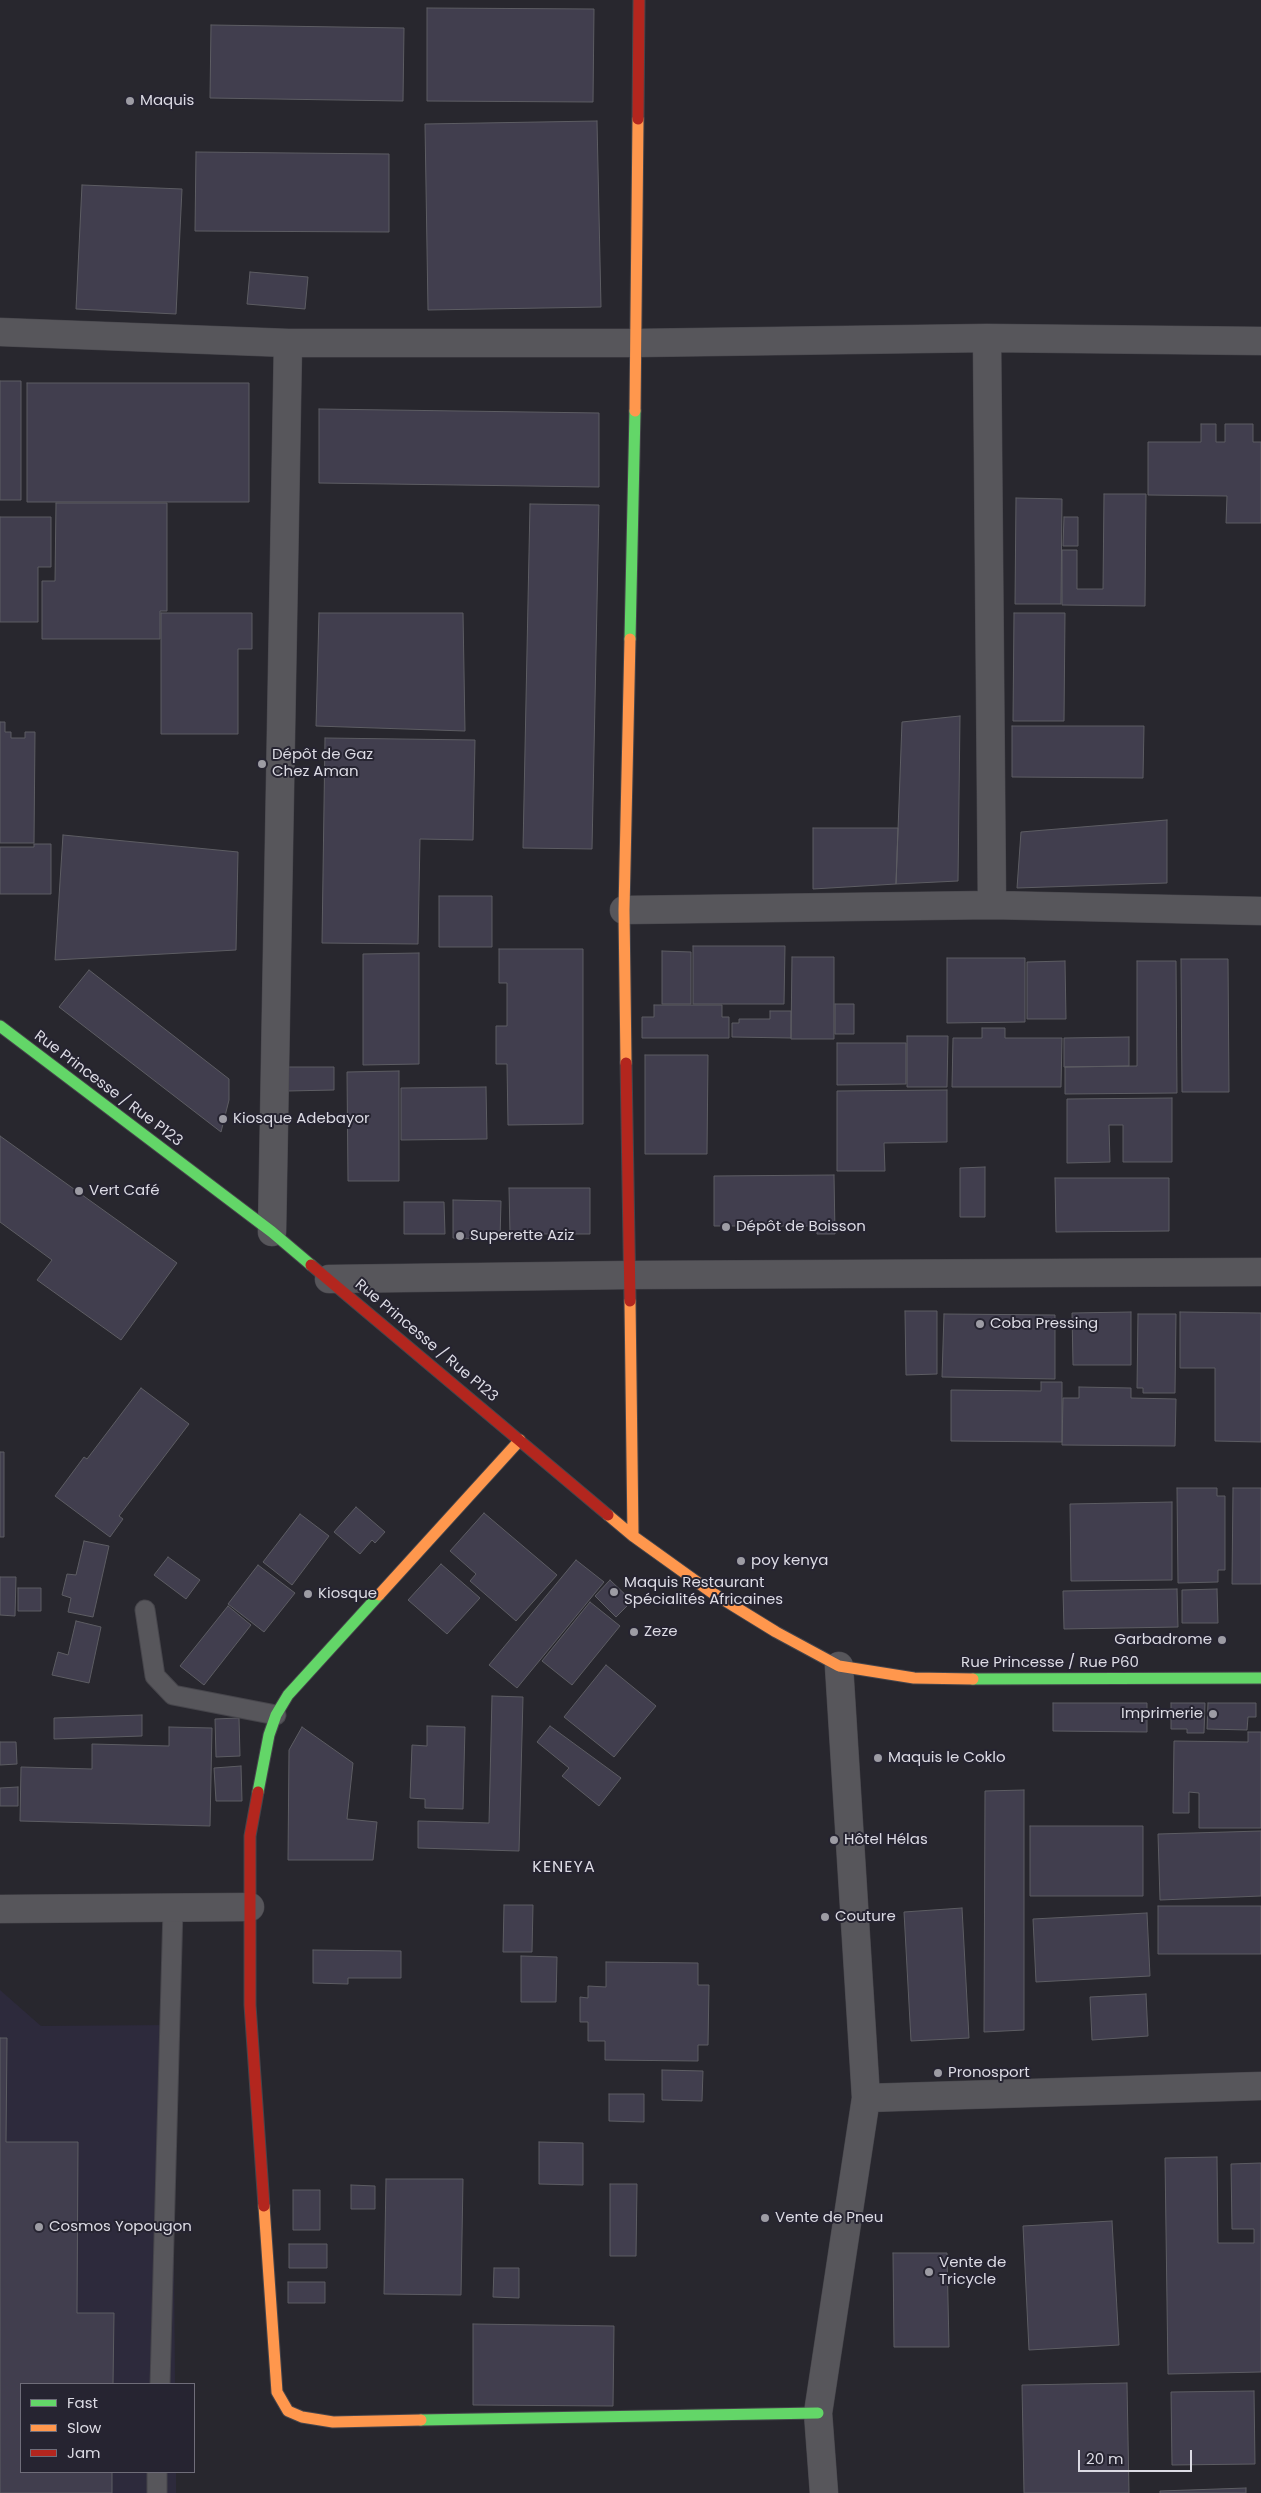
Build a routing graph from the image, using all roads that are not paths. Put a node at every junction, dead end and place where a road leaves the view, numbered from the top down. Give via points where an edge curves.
1 (639, 0) edge
2 (0, 332) edge
3 (986, 338) junction
4 (1261, 341) edge
5 (288, 343) junction
6 (636, 343) junction
7 (992, 905) junction
8 (624, 910) junction
9 (1261, 911) edge
10 (0, 1026) edge
11 (272, 1232) junction
12 (1261, 1272) edge
13 (630, 1275) junction
14 (329, 1279) junction
15 (520, 1440) junction
16 (633, 1536) junction
17 (145, 1610) dead end
18 (839, 1666) junction
19 (1261, 1678) edge
20 (276, 1715) junction
21 (250, 1907) junction
22 (173, 1908) junction
23 (0, 1909) edge
24 (1261, 2086) edge
25 (866, 2098) junction
26 (160, 2383) edge
27 (818, 2413) junction
28 (157, 2473) edge
29 (157, 2493) edge
30 (824, 2493) edge

1 - 6 street
2 - 5 street
3 - 4 street
3 - 6 street
3 - 7 street
5 - 6 street
5 - 11 street
6 - 8 street
7 - 8 street
7 - 9 street
8 - 13 street
10 - 11 street, Rue Princesse / Rue P123
11 - 14 street, Rue Princesse / Rue P123
12 - 13 street
13 - 14 street
13 - 16 street
14 - 15 street, Rue Princesse / Rue P123
15 - 16 street, Rue Princesse / Rue P123
15 - 20 street via 288,1695
16 - 18 street, Rue Princesse / Rue P123 via 711,1592
17 - 20 lane via 155,1676 173,1695
18 - 19 street, Rue Princesse / Rue P60 via 914,1678
18 - 25 street
20 - 21 street via 269,1735 250,1836
21 - 22 street
21 - 27 street via 250,2006 276,2372 278,2392 288,2411 302,2417 333,2422
22 - 23 street
22 - 26 lane
24 - 25 street
25 - 27 street
27 - 30 street
28 - 29 lane

